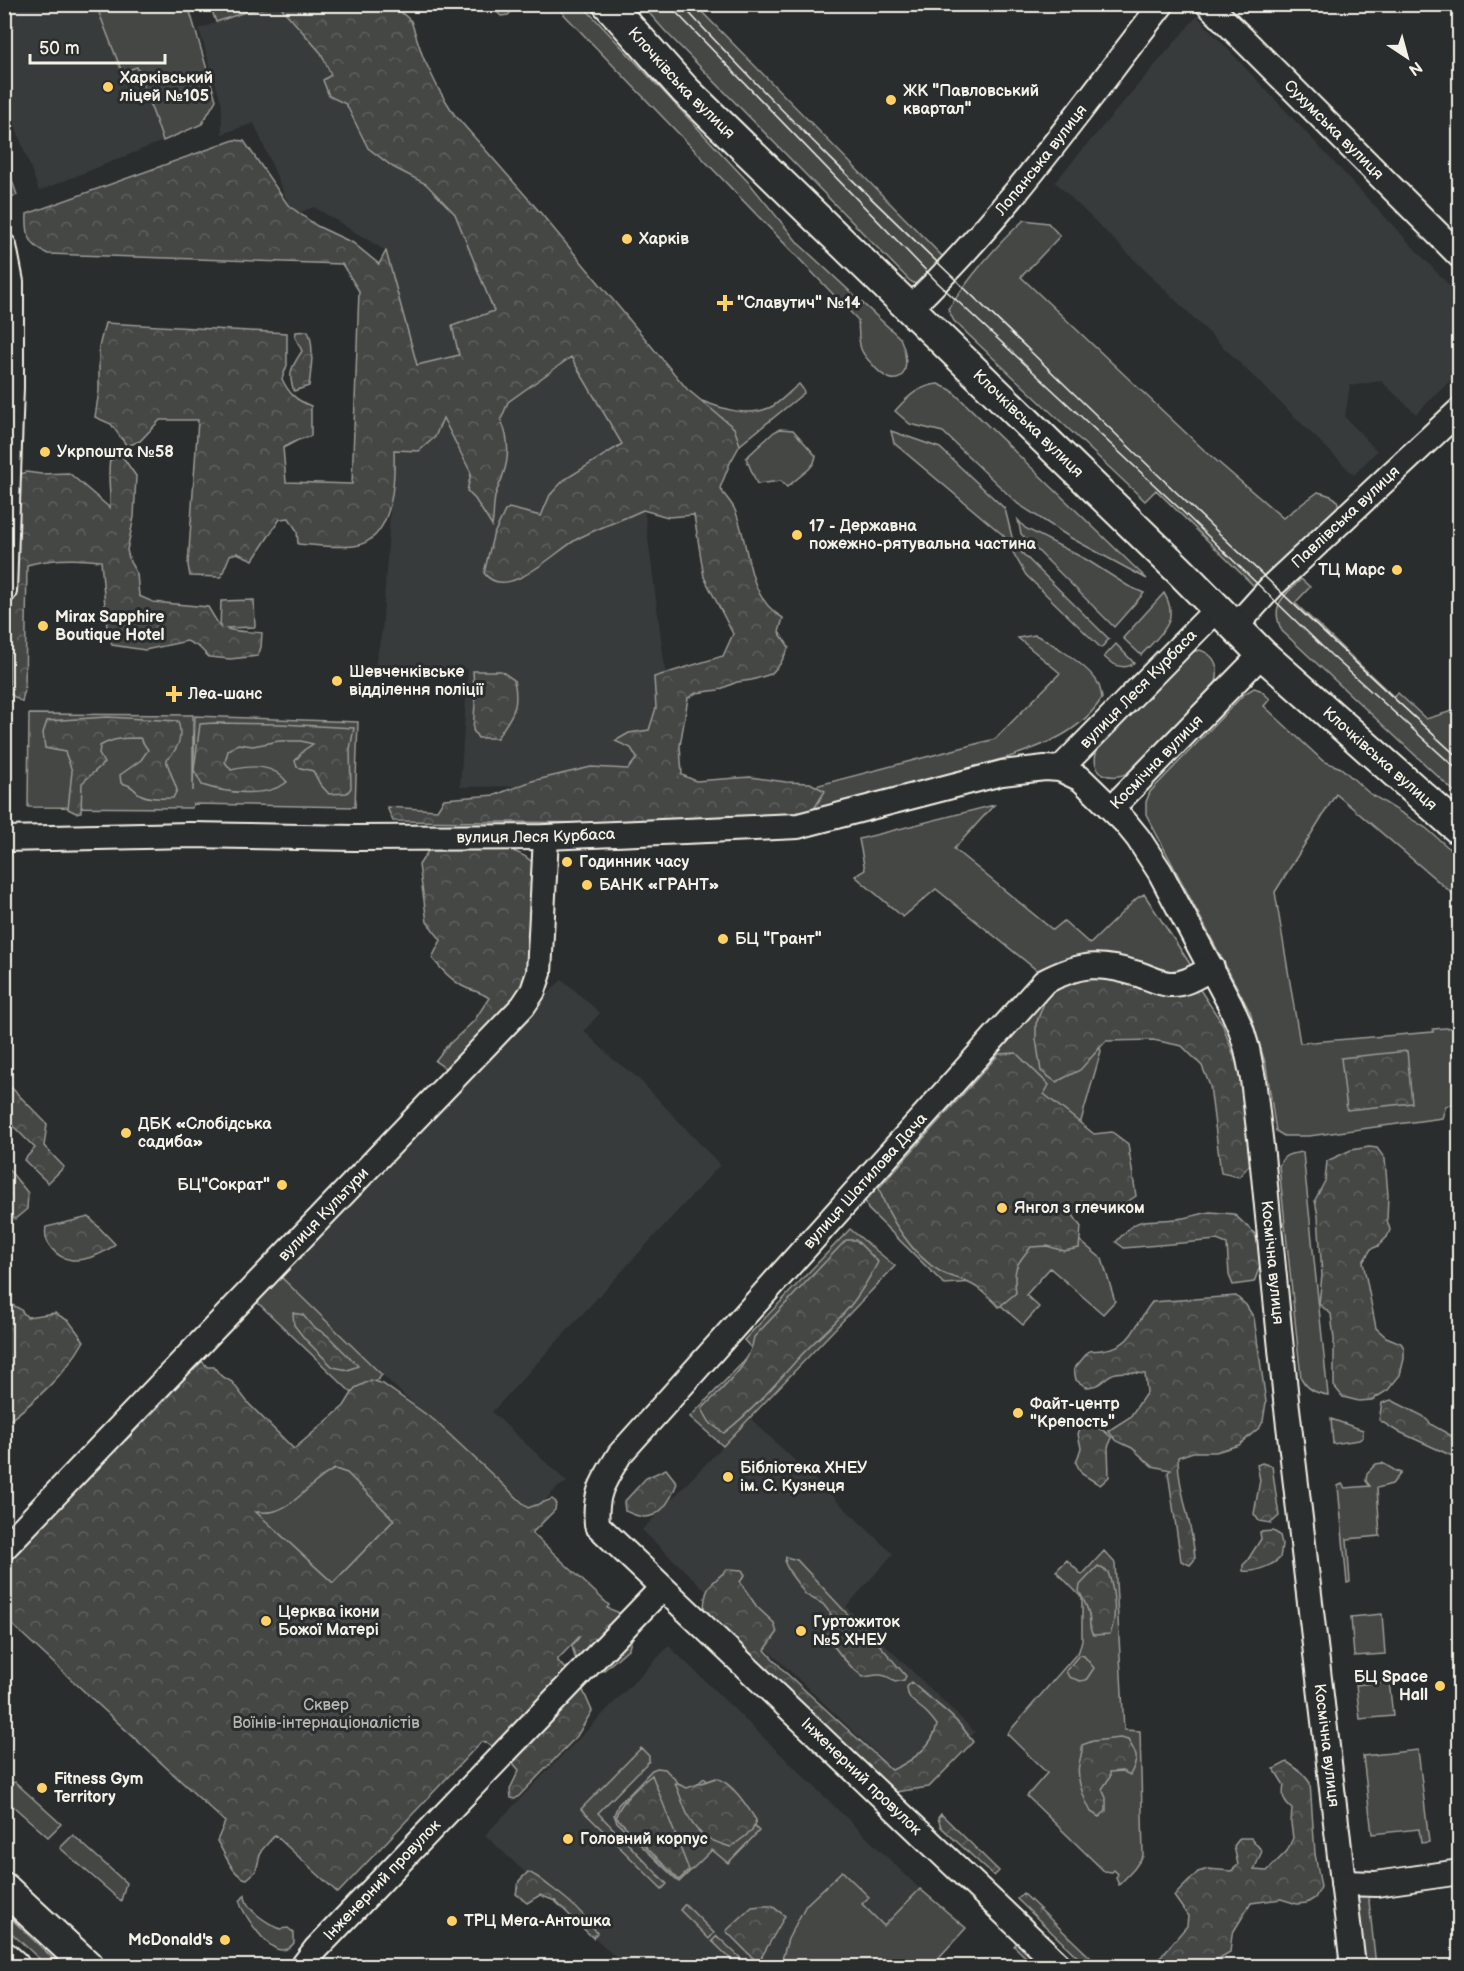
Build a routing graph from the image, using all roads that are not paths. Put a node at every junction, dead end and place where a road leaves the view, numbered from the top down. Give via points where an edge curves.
1 (608, 4) edge
2 (1162, 4) edge
3 (1208, 4) edge
4 (4, 246) edge
5 (1460, 256) edge
6 (910, 308) junction
7 (1460, 410) edge
8 (4, 591) edge
9 (1226, 618) junction
10 (1262, 654) junction
11 (1060, 769) junction
12 (1112, 808) junction
13 (1460, 830) edge
14 (546, 837) junction
15 (4, 839) edge
16 (1212, 968) junction
17 (597, 1525) joint
18 (4, 1548) edge
19 (662, 1587) junction
20 (1460, 1872) edge
21 (1343, 1883) junction
22 (4, 1888) edge
23 (4, 1957) edge
24 (14, 1966) edge
25 (88, 1966) edge
26 (303, 1966) edge
27 (1060, 1966) edge
28 (1353, 1966) edge

1 - 6 main road, Клочківська вулиця via 685,90
2 - 6 street, Лопанська вулиця via 1018,190 969,249
3 - 5 street, Сухумська вулиця
4 - 8 street via 11,282 11,387
6 - 9 main road, Клочківська вулиця
7 - 9 street, Павлівська вулиця via 1272,585
9 - 10 main road, Клочківська вулиця
9 - 11 street, вулиця Леся Курбаса
10 - 12 street, Космічна вулиця
10 - 13 main road, Клочківська вулиця
11 - 12 street via 1081,779
11 - 14 street, вулиця Леся Курбаса via 1002,773 798,826
12 - 16 street, Космічна вулиця via 1161,872
14 - 15 street, вулиця Леся Курбаса via 190,835
14 - 18 street, вулиця Культури via 539,973 523,1006
16 - 17 street, вулиця Шатилова Дача via 1183,983 1168,984 1113,968 1084,966 1044,982 620,1454 597,1494
16 - 21 street, Космічна вулиця via 1241,1029 1253,1079
17 - 19 street, Інженерний провулок
19 - 26 street, Інженерний провулок
19 - 27 street, Інженерний провулок
20 - 21 street via 1376,1884
21 - 28 street, Космічна вулиця
22 - 25 main road
23 - 24 main road

